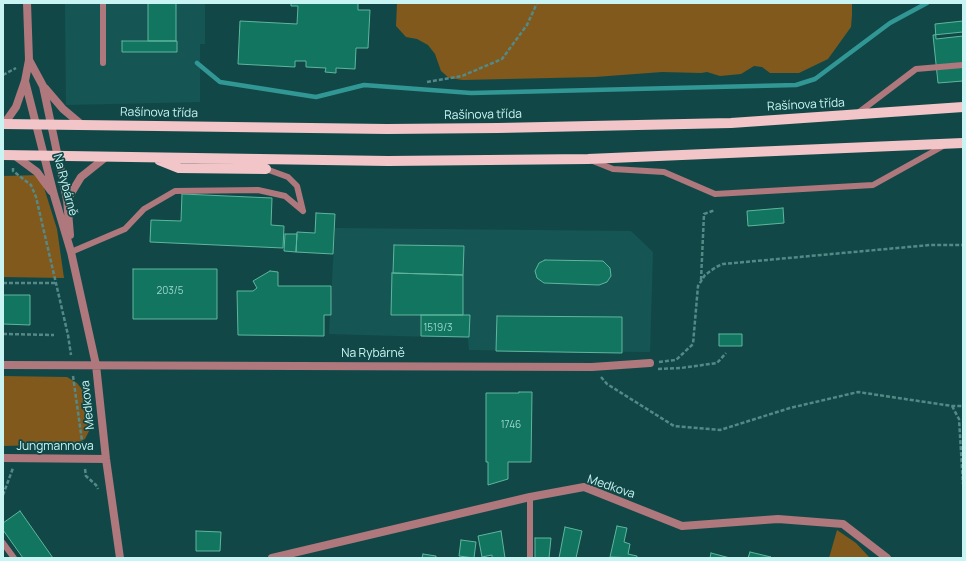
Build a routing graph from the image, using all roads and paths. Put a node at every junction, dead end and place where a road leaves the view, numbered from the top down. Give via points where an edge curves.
1 (27, 3) edge
2 (103, 3) edge
3 (537, 3) edge
4 (29, 60) junction
5 (103, 63) dead end
6 (963, 64) edge
7 (25, 81) junction
8 (426, 82) dead end
9 (43, 86) junction
10 (963, 107) edge
11 (855, 116) junction
12 (3, 124) edge
13 (36, 124) junction
14 (52, 125) junction
15 (82, 125) junction
16 (963, 143) edge
17 (945, 145) junction
18 (3, 155) edge
19 (14, 155) junction
20 (44, 155) junction
21 (59, 155) junction
22 (106, 157) junction
23 (154, 158) junction
24 (588, 159) junction
25 (266, 170) joint
26 (13, 171) dead end
27 (54, 195) junction
28 (67, 200) junction
29 (715, 210) dead end
30 (963, 245) edge
31 (71, 252) junction
32 (700, 281) junction
33 (3, 282) edge
34 (56, 283) junction
35 (3, 334) edge
36 (54, 335) dead end
37 (726, 353) dead end
38 (646, 364) junction
39 (3, 365) edge
40 (72, 365) junction
41 (96, 365) junction
42 (592, 367) junction
43 (952, 406) junction
44 (963, 406) edge
45 (3, 458) edge
46 (84, 459) junction
47 (106, 459) junction
48 (86, 476) dead end
49 (9, 480) dead end
50 (963, 484) edge
51 (3, 495) edge
52 (530, 497) junction
53 (3, 543) edge
54 (14, 558) edge
55 (120, 558) edge
56 (272, 558) edge
57 (530, 558) edge
58 (886, 558) edge

1 - 4 street
2 - 5 lane
3 - 8 path via 527,25 502,59 462,76
4 - 7 street
4 - 9 street
6 - 11 lane via 916,69
7 - 12 street via 16,107
7 - 13 street
9 - 14 street
9 - 15 street via 63,109
10 - 11 main road, Rašínova třída
11 - 15 main road, Rašínova třída via 731,122 395,129
12 - 13 main road, Rašínova třída
13 - 14 main road, Rašínova třída
13 - 20 street, Na Rybárně
14 - 15 main road, Rašínova třída
14 - 21 street
16 - 17 main road
17 - 24 main road
17 - 24 lane via 873,186 715,194 664,172 612,169
18 - 19 main road
19 - 20 main road
19 - 27 street via 37,172
20 - 21 main road
20 - 27 street, Na Rybárně
21 - 22 main road
21 - 28 street
22 - 23 main road
22 - 28 street via 81,177
23 - 24 main road via 388,161
23 - 25 main road via 179,168
25 - 31 lane via 288,176 297,186 303,211 285,196 258,190 175,190 144,209 125,229
26 - 34 path via 33,189
27 - 31 street, Na Rybárně
28 - 31 street
29 - 32 path via 704,214
30 - 32 path via 930,245 723,264 710,271
31 - 41 street, Medkova
32 - 38 path via 693,344 676,360
33 - 34 path
34 - 40 path
35 - 36 path
37 - 38 path via 717,363 681,368 650,369
38 - 42 street, Na Rybárně
39 - 40 street
40 - 41 street
40 - 46 path
41 - 42 street, Na Rybárně
41 - 47 street, Medkova
42 - 43 path via 607,384 674,426 720,430 790,408 858,392
43 - 44 path
43 - 50 path via 959,419
45 - 46 street, Jungmannova
46 - 47 street, Jungmannova
46 - 48 path
47 - 55 street, Medkova
49 - 51 path
52 - 56 street, Medkova
52 - 57 lane
52 - 58 street, Medkova via 584,487 682,526 778,519 843,524
53 - 54 lane

